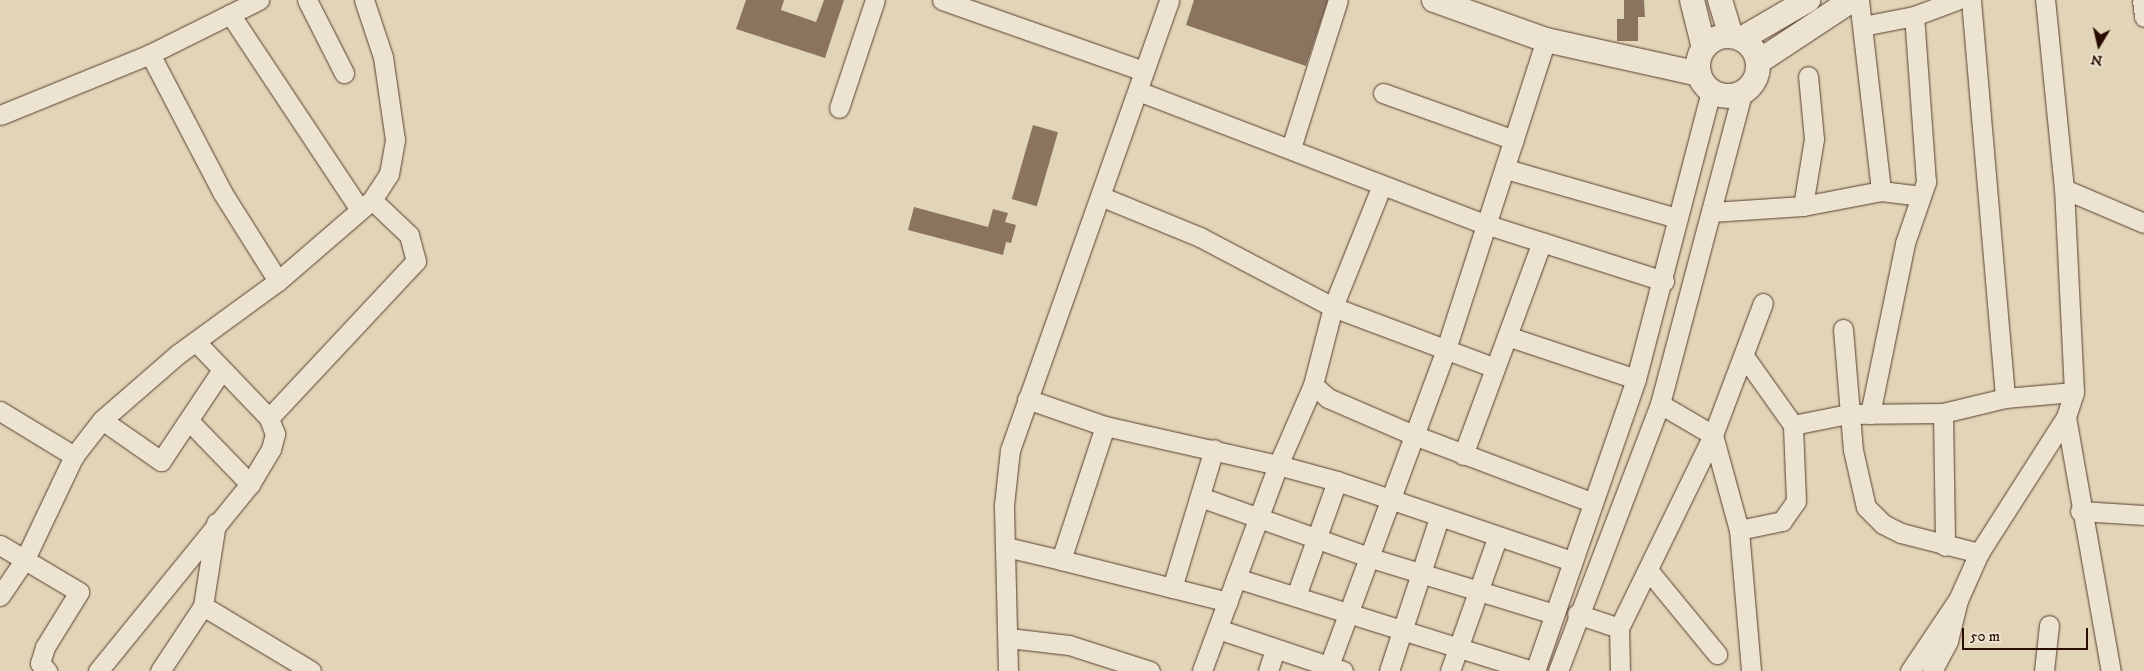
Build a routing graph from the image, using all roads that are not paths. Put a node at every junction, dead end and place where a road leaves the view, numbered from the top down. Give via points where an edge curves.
1 (259, 0) edge
2 (306, 0) edge
3 (364, 0) edge
4 (875, 0) edge
5 (942, 0) edge
6 (1169, 0) edge
7 (1338, 0) edge
8 (1434, 0) edge
9 (1692, 0) edge
10 (1720, 0) edge
11 (1808, 0) edge
12 (1852, 0) edge
13 (1859, 0) edge
14 (1957, 0) edge
15 (1971, 0) edge
16 (2045, 0) edge
17 (2142, 0) edge
18 (230, 14) junction
19 (1914, 16) junction
20 (2144, 17) edge
21 (1862, 26) junction
22 (1736, 37) junction
23 (1546, 40) junction
24 (1704, 48) junction
25 (150, 54) junction
26 (1758, 62) junction
27 (1144, 71) junction
28 (344, 73) dead end
29 (1808, 76) dead end
30 (1705, 82) junction
31 (1138, 90) junction
32 (1383, 92) dead end
33 (1742, 93) junction
34 (839, 108) dead end
35 (0, 115) edge
36 (1514, 140) junction
37 (1291, 148) junction
38 (1506, 169) junction
39 (1382, 185) junction
40 (2064, 189) junction
41 (1882, 191) junction
42 (1100, 196) junction
43 (1920, 196) junction
44 (366, 205) junction
45 (1803, 206) junction
46 (1712, 212) junction
47 (1677, 218) junction
48 (2144, 223) edge
49 (1485, 224) junction
50 (1542, 242) junction
51 (278, 281) junction
52 (1664, 281) junction
53 (1763, 303) dead end
54 (1333, 307) junction
55 (1843, 330) dead end
56 (1507, 336) junction
57 (196, 342) junction
58 (1446, 349) junction
59 (1744, 356) junction
60 (1495, 368) junction
61 (221, 371) junction
62 (1636, 379) junction
63 (1313, 385) junction
64 (2074, 392) junction
65 (2005, 398) junction
66 (1027, 399) junction
67 (1660, 404) junction
68 (0, 411) edge
69 (1943, 413) junction
70 (1848, 414) junction
71 (1870, 414) junction
72 (2066, 417) junction
73 (269, 418) junction
74 (102, 420) junction
75 (189, 421) junction
76 (1793, 424) junction
77 (1105, 426) junction
78 (1411, 434) junction
79 (1713, 435) junction
80 (1214, 449) junction
81 (1463, 455) junction
82 (74, 456) junction
83 (1278, 465) junction
84 (1337, 481) junction
85 (250, 484) junction
86 (1200, 497) junction
87 (1390, 502) junction
88 (1591, 502) junction
89 (2080, 511) junction
90 (2144, 515) edge
91 (1439, 518) junction
92 (1258, 519) junction
93 (216, 523) junction
94 (1739, 530) junction
95 (1317, 537) junction
96 (1497, 538) junction
97 (0, 545) edge
98 (1945, 546) junction
99 (1006, 547) junction
100 (1979, 552) junction
101 (1371, 558) junction
102 (25, 559) junction
103 (1061, 560) junction
104 (1572, 561) junction
105 (1648, 570) junction
106 (1421, 574) junction
107 (1236, 578) junction
108 (1172, 588) junction
109 (1478, 593) junction
110 (0, 596) edge
111 (1296, 596) junction
112 (1958, 600) junction
113 (1228, 602) junction
114 (203, 606) junction
115 (1554, 614) junction
116 (1577, 614) junction
117 (1348, 615) junction
118 (2049, 625) dead end
119 (1620, 628) junction
120 (1218, 629) junction
121 (1402, 633) junction
122 (1009, 638) junction
123 (1275, 650) junction
124 (1457, 650) junction
125 (1717, 654) dead end
126 (1131, 668) edge
127 (1333, 669) edge
128 (306, 670) edge
129 (47, 671) edge
130 (98, 671) edge
131 (160, 671) edge
132 (1008, 671) edge
133 (1150, 671) edge
134 (1202, 671) edge
135 (1268, 671) edge
136 (1389, 671) edge
137 (1450, 671) edge
138 (1533, 671) edge
139 (1558, 671) edge
140 (1620, 671) edge
141 (1751, 671) edge
142 (1910, 671) edge
143 (1932, 671) edge
144 (2044, 671) edge
145 (2111, 671) edge

1 - 18 street
2 - 28 street
3 - 44 street via 383,57 395,140 389,174
4 - 34 street
5 - 27 street
6 - 27 street
7 - 37 street
8 - 23 street
9 - 24 street
10 - 22 street
11 - 22 street
12 - 26 street
13 - 21 street
14 - 19 street
15 - 65 street
16 - 40 street
17 - 20 street
18 - 25 street
18 - 44 street
19 - 21 street
19 - 43 street via 1927,158
21 - 41 street
22 - 24 street via 1716,38
22 - 26 street via 1754,50
23 - 30 street
23 - 36 street
24 - 30 street
25 - 35 street
25 - 51 street via 222,192
26 - 33 street via 1754,82
27 - 31 street
29 - 45 street via 1814,139
30 - 33 street via 1726,96
30 - 47 street
31 - 37 street
31 - 42 street
32 - 36 street
33 - 46 street
36 - 38 street
37 - 39 street
38 - 47 street
38 - 49 street
39 - 49 street
39 - 54 street
40 - 48 street
40 - 64 street
41 - 43 street
41 - 45 street
42 - 54 street via 1200,237
42 - 66 street
43 - 71 street via 1905,243
44 - 51 street
44 - 73 street via 409,234 416,261
45 - 46 street
46 - 67 street
47 - 52 street
49 - 50 street
49 - 58 street
50 - 52 street
50 - 56 street
51 - 57 street
52 - 62 street
53 - 59 street
54 - 58 street
54 - 63 street
55 - 70 street
56 - 60 street
56 - 62 street
57 - 61 street
57 - 74 street
58 - 60 street
58 - 78 street
59 - 76 street
59 - 79 street
60 - 81 street
61 - 73 street
61 - 75 street
62 - 88 street
63 - 78 street via 1328,398
63 - 83 street
64 - 65 street
64 - 72 street
65 - 69 street
66 - 77 street
66 - 99 street via 1010,450 1004,505
67 - 79 street
67 - 116 street
68 - 82 street
69 - 71 street
69 - 98 street
70 - 71 street
70 - 76 street
70 - 98 street via 1858,485 1866,507 1883,524
72 - 89 street
72 - 100 street
73 - 85 street via 275,434 271,449
74 - 75 street via 161,461
74 - 82 street
75 - 85 street
76 - 94 street via 1794,510 1782,521
77 - 80 street
77 - 103 street
78 - 81 street
78 - 87 street
79 - 94 street
79 - 105 street
80 - 83 street
80 - 86 street
81 - 88 street
82 - 102 street
83 - 84 street
83 - 92 street
84 - 87 street
84 - 95 street
85 - 93 street
86 - 92 street
86 - 108 street
87 - 91 street
87 - 101 street
88 - 104 street
89 - 90 street
89 - 145 street
91 - 96 street
91 - 106 street
92 - 95 street
92 - 107 street
93 - 114 street
93 - 130 street
94 - 141 street
95 - 101 street
95 - 111 street
96 - 104 street
96 - 109 street
97 - 102 street
98 - 100 street
99 - 103 street
99 - 122 street
100 - 112 street
101 - 106 street
101 - 117 street
102 - 110 street
102 - 129 street via 79,592 45,647 40,663
103 - 108 street
104 - 115 street
105 - 119 street
105 - 125 street
106 - 109 street
106 - 121 street
107 - 111 street
107 - 113 street
108 - 113 street
109 - 115 street
109 - 124 street
111 - 117 street
112 - 142 street
112 - 143 street via 1952,631
113 - 120 street
114 - 128 street
114 - 131 street
115 - 138 street
116 - 119 street
116 - 139 street
117 - 121 street
117 - 127 street
118 - 144 street
119 - 140 street
120 - 123 street
120 - 134 street
121 - 124 street
121 - 136 street
122 - 126 street via 1070,645
122 - 132 street
123 - 127 street
123 - 135 street
124 - 137 street
124 - 138 street
126 - 133 street

